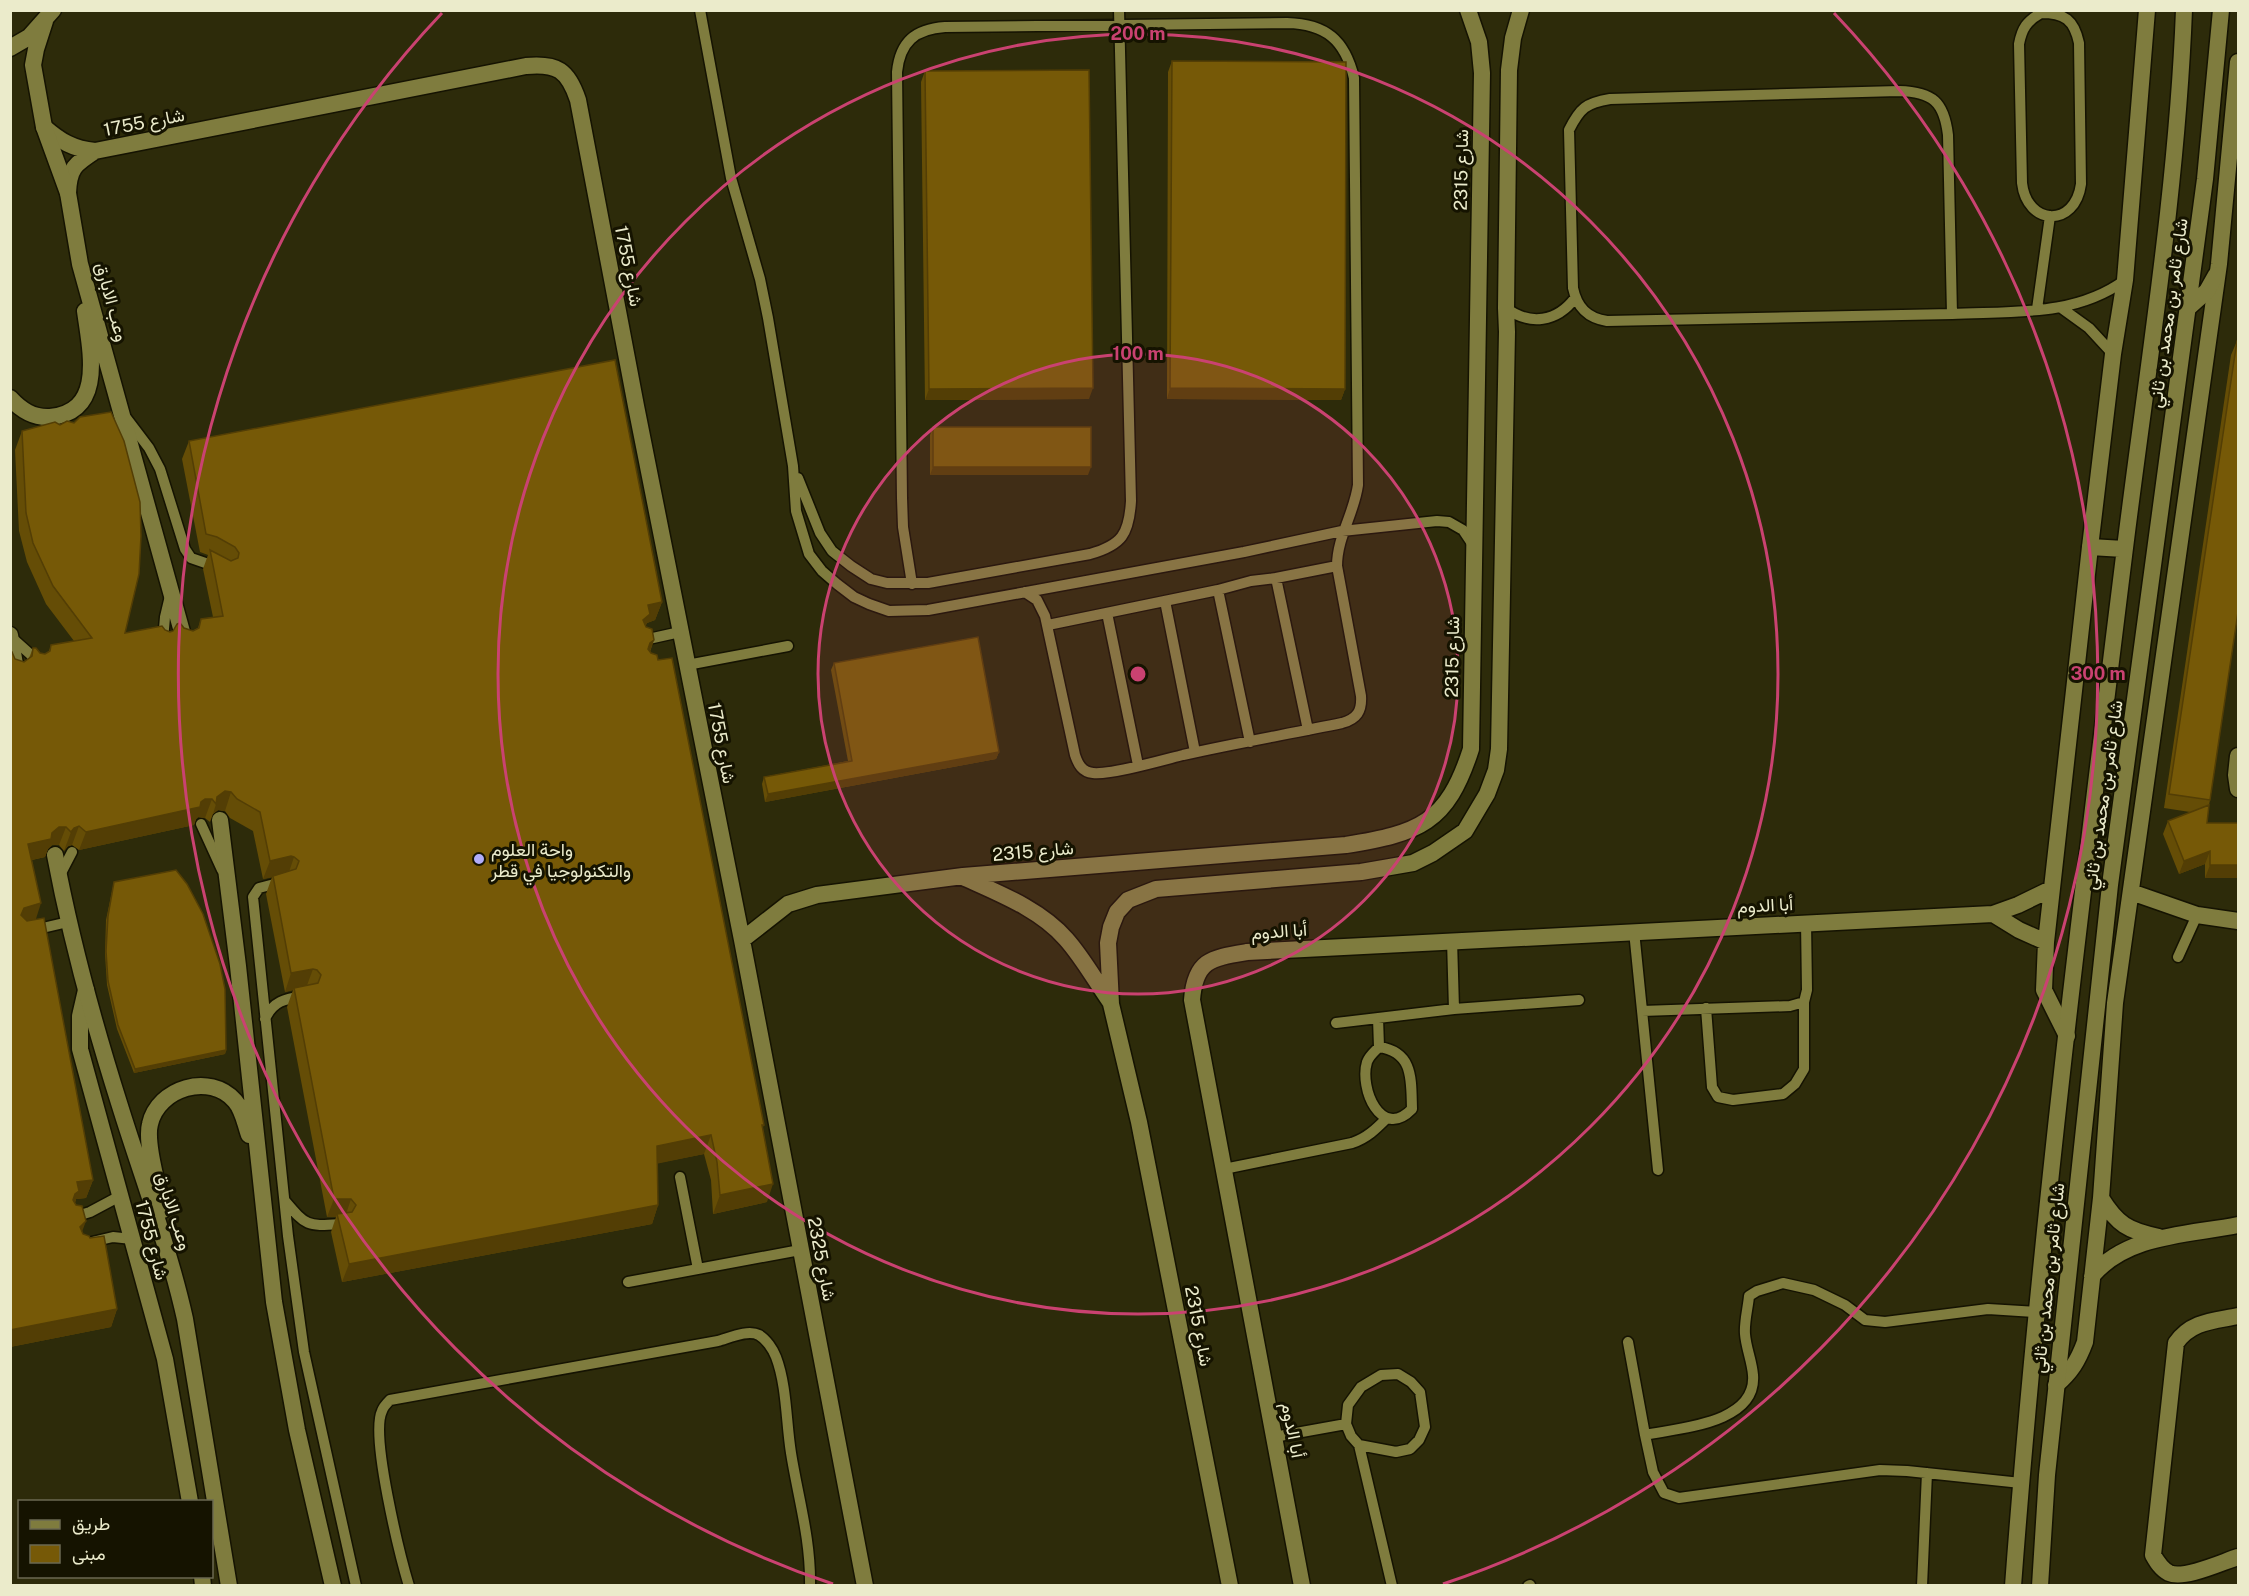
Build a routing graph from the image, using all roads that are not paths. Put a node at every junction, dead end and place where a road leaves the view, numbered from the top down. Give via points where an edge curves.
1 (700, 10) edge
2 (1119, 10) edge
3 (1468, 10) edge
4 (1521, 10) edge
5 (2147, 10) edge
6 (2184, 10) edge
7 (2221, 10) edge
8 (2070, 15) edge
9 (49, 16) edge
10 (1119, 25) junction
11 (10, 48) edge
12 (2238, 62) edge
13 (2235, 109) edge
14 (44, 127) junction
15 (95, 151) junction
16 (68, 193) junction
17 (2049, 216) junction
18 (81, 264) junction
19 (2216, 275) junction
20 (2125, 280) junction
21 (1575, 298) junction
22 (2060, 307) junction
23 (1506, 308) junction
24 (2188, 308) junction
25 (2037, 309) junction
26 (1952, 314) junction
27 (2113, 354) junction
28 (10, 398) edge
29 (122, 413) junction
30 (793, 466) junction
31 (1342, 531) junction
32 (1473, 545) junction
33 (2090, 547) junction
34 (2124, 549) junction
35 (1337, 566) junction
36 (225, 572) edge
37 (1276, 578) junction
38 (912, 584) junction
39 (1218, 590) junction
40 (172, 592) junction
41 (1025, 592) junction
42 (1165, 601) junction
43 (1107, 613) junction
44 (1048, 625) junction
45 (680, 632) junction
46 (11, 636) edge
47 (184, 639) edge
48 (644, 640) edge
49 (163, 643) edge
50 (788, 646) dead end
51 (683, 660) junction
52 (38, 665) edge
53 (16, 670) edge
54 (1308, 730) junction
55 (1250, 742) junction
56 (1195, 752) junction
57 (2238, 756) edge
58 (1138, 765) junction
59 (2238, 789) edge
60 (220, 820) edge
61 (201, 824) edge
62 (72, 852) edge
63 (55, 855) edge
64 (963, 876) junction
65 (59, 877) junction
66 (227, 878) junction
67 (285, 882) edge
68 (2051, 889) junction
69 (2131, 892) junction
70 (1993, 914) junction
71 (2197, 915) junction
72 (2238, 921) edge
73 (68, 922) junction
74 (1806, 922) junction
75 (22, 932) edge
76 (1634, 932) junction
77 (742, 940) junction
78 (1452, 940) junction
79 (2046, 942) junction
80 (2178, 957) dead end
81 (86, 990) junction
82 (307, 995) edge
83 (1579, 1000) dead end
84 (1804, 1002) junction
85 (1111, 1004) junction
86 (1706, 1008) junction
87 (1454, 1009) junction
88 (1642, 1011) junction
89 (1378, 1018) junction
90 (265, 1019) junction
91 (1336, 1023) dead end
92 (2067, 1036) junction
93 (1379, 1047) junction
94 (1387, 1118) junction
95 (1224, 1169) junction
96 (1658, 1170) dead end
97 (260, 1173) junction
98 (680, 1177) dead end
99 (120, 1196) junction
100 (2101, 1198) junction
101 (284, 1201) junction
102 (74, 1217) edge
103 (342, 1224) edge
104 (2238, 1225) edge
105 (2163, 1238) junction
106 (132, 1239) junction
107 (81, 1246) edge
108 (800, 1251) junction
109 (698, 1269) junction
110 (2092, 1276) junction
111 (176, 1278) junction
112 (628, 1282) dead end
113 (2036, 1312) junction
114 (2238, 1316) edge
115 (1628, 1342) dead end
116 (2056, 1385) junction
117 (1346, 1424) junction
118 (1645, 1435) junction
119 (1274, 1437) junction
120 (1359, 1445) junction
121 (1927, 1473) junction
122 (2021, 1483) junction
123 (215, 1498) junction
124 (190, 1500) edge
125 (213, 1513) edge
126 (2238, 1557) edge
127 (2040, 1584) edge
128 (229, 1586) edge
129 (333, 1586) edge
130 (356, 1586) edge
131 (409, 1586) edge
132 (810, 1586) edge
133 (865, 1586) edge
134 (1230, 1586) edge
135 (1302, 1586) edge
136 (1392, 1586) edge
137 (1922, 1586) edge
138 (2013, 1586) edge

1 - 30 lane via 731,178 768,318
2 - 10 lane
3 - 32 street, شارع 2315 via 1479,42 1482,73
4 - 23 street, شارع 2315 via 1509,70
5 - 20 street
6 - 34 street, شارع ثامر بن محمد بن ثاني via 2172,175
7 - 24 street, شارع ثامر بن محمد بن ثاني
8 - 17 lane via 2079,44 2081,184 2073,208
8 - 17 lane via 2035,16 2021,31 2019,44 2024,195 2038,213
9 - 11 street via 29,37
9 - 14 street, وعب الابارق via 33,65
10 - 31 lane via 1306,24 1324,30 1339,42 1350,59 1354,78 1358,484 1352,511
10 - 38 lane via 1131,501 1127,529 1113,546 1090,554
10 - 38 lane via 933,28 910,39 898,60 902,498
12 - 13 street
13 - 19 street
14 - 15 street, شارع 1755 via 78,150
14 - 16 street, وعب الابارق
15 - 16 street, شارع 1755 via 73,169
15 - 45 street, شارع 1755 via 526,66 543,64 562,72 569,78 578,100
16 - 18 street, وعب الابارق
17 - 25 lane
18 - 28 street via 92,370 88,390 69,419 47,423 22,410
18 - 29 street, وعب الابارق
19 - 24 street via 2207,291
19 - 69 street
20 - 22 lane via 2092,299
20 - 27 street
21 - 23 lane via 1561,313 1543,320 1523,318
21 - 26 lane via 1587,315 1607,321
21 - 26 lane via 1569,130 1577,113 1592,102 1918,91 1935,101 1946,116
22 - 25 lane
22 - 27 lane via 2089,328
23 - 85 street, شارع 2315 via 1499,749 1496,770 1476,814 1465,831 1451,842 1413,863 1361,872 1156,889 1128,900 1117,912 1108,943
24 - 116 street, شارع ثامر بن محمد بن ثاني via 2110,885
25 - 26 lane
27 - 33 street
29 - 36 lane via 160,469 185,549 191,558
29 - 40 street, وعب الابارق
30 - 38 lane via 820,533 832,551 871,579
30 - 41 lane via 796,511 809,554 822,571 854,597 888,611 906,612
31 - 32 lane via 1437,520 1462,530
31 - 35 lane
31 - 41 lane
32 - 64 street, شارع 2315 via 1471,749 1453,794 1424,824 1406,833 1346,845
33 - 34 street
33 - 68 street
34 - 92 street, شارع ثامر بن محمد بن ثاني
35 - 37 lane
35 - 54 lane via 1362,705 1351,720
37 - 39 lane
37 - 54 lane
39 - 42 lane
39 - 55 lane
40 - 47 street, وعب الابارق
40 - 49 lane, وعب الابارق
41 - 44 lane via 1042,607
42 - 43 lane
42 - 56 lane
43 - 44 lane
43 - 58 lane
44 - 58 lane via 1078,764 1084,771 1094,773
45 - 48 lane
45 - 51 street, شارع 1755
46 - 52 lane
46 - 53 street
50 - 51 lane
51 - 77 street, شارع 1755
54 - 55 lane
55 - 56 lane
56 - 58 lane
57 - 59 street
60 - 66 street
61 - 66 lane
62 - 65 lane
63 - 65 street, وعب الابارق
64 - 77 street, شارع 2315 via 797,900
64 - 85 street, شارع 2315 via 1026,909 1065,937
65 - 73 street, وعب الابارق
66 - 97 street
67 - 90 lane via 258,888 254,897
68 - 70 street, أبا الدوم
68 - 79 street
69 - 71 street
69 - 100 street via 2115,1003
70 - 74 street, أبا الدوم
70 - 79 street
71 - 72 street
71 - 80 lane
73 - 75 lane
73 - 81 street, وعب الابارق
74 - 76 street, أبا الدوم
74 - 84 lane
76 - 78 street, أبا الدوم
76 - 88 lane
77 - 108 street, شارع 2325
78 - 87 lane
78 - 95 street, أبا الدوم via 1247,952 1217,958 1199,970 1193,981 1192,1000
79 - 92 street via 2044,990
81 - 99 street, شارع 1755 via 80,1016 80,1049
81 - 111 street, وعب الابارق
82 - 90 lane via 274,1004
83 - 87 lane
84 - 86 lane via 1790,1006
84 - 86 lane via 1804,1069 1795,1084 1783,1095 1733,1100 1719,1097 1712,1087
85 - 134 street, شارع 2315 via 1139,1122
86 - 88 lane
87 - 89 lane
88 - 96 lane
89 - 91 lane
89 - 93 lane
90 - 101 lane
92 - 113 street, شارع ثامر بن محمد بن ثاني
93 - 94 lane via 1366,1064 1367,1086 1372,1104
93 - 94 lane via 1399,1053 1407,1062 1411,1085 1412,1109 1405,1117
94 - 95 lane via 1372,1133 1352,1143
95 - 119 street, أبا الدوم
97 - 111 street via 242,1112 228,1095 219,1090 188,1087 160,1103 148,1132
97 - 129 street via 285,1369
98 - 109 lane
99 - 102 lane
99 - 106 street, شارع 1755
100 - 105 street via 2127,1228
100 - 110 street
101 - 103 lane via 303,1222
101 - 130 lane via 304,1352
104 - 105 street
105 - 110 street via 2117,1254 2103,1262
106 - 107 lane via 113,1237
106 - 124 street, شارع 1755 via 165,1359
108 - 109 lane
108 - 133 street, شارع 2325
109 - 112 lane
110 - 116 street via 2085,1342 2070,1372
111 - 123 street, وعب الابارق
113 - 118 lane via 1988,1309 1885,1322 1865,1320 1814,1290 1783,1283 1766,1288 1749,1296 1744,1333 1754,1377 1742,1405 1716,1421
113 - 122 street, شارع ثامر بن محمد بن ثاني
114 - 126 street via 2192,1326 2176,1343 2153,1554 2159,1566 2181,1575
115 - 118 lane
116 - 127 street, شارع ثامر بن محمد بن ثاني
117 - 119 lane
117 - 120 lane
117 - 120 lane via 1348,1405 1362,1387 1381,1375 1398,1374 1420,1392 1425,1427 1410,1449 1396,1452
118 - 121 lane via 1653,1472 1664,1493 1679,1498 1880,1470
119 - 135 street, أبا الدوم
120 - 136 lane
121 - 122 lane
121 - 137 lane
122 - 138 street, شارع ثامر بن محمد بن ثاني
123 - 125 street
123 - 128 street, وعب الابارق
131 - 132 lane via 395,1536 380,1438 381,1412 390,1400 750,1333 769,1344 781,1376 807,1538

